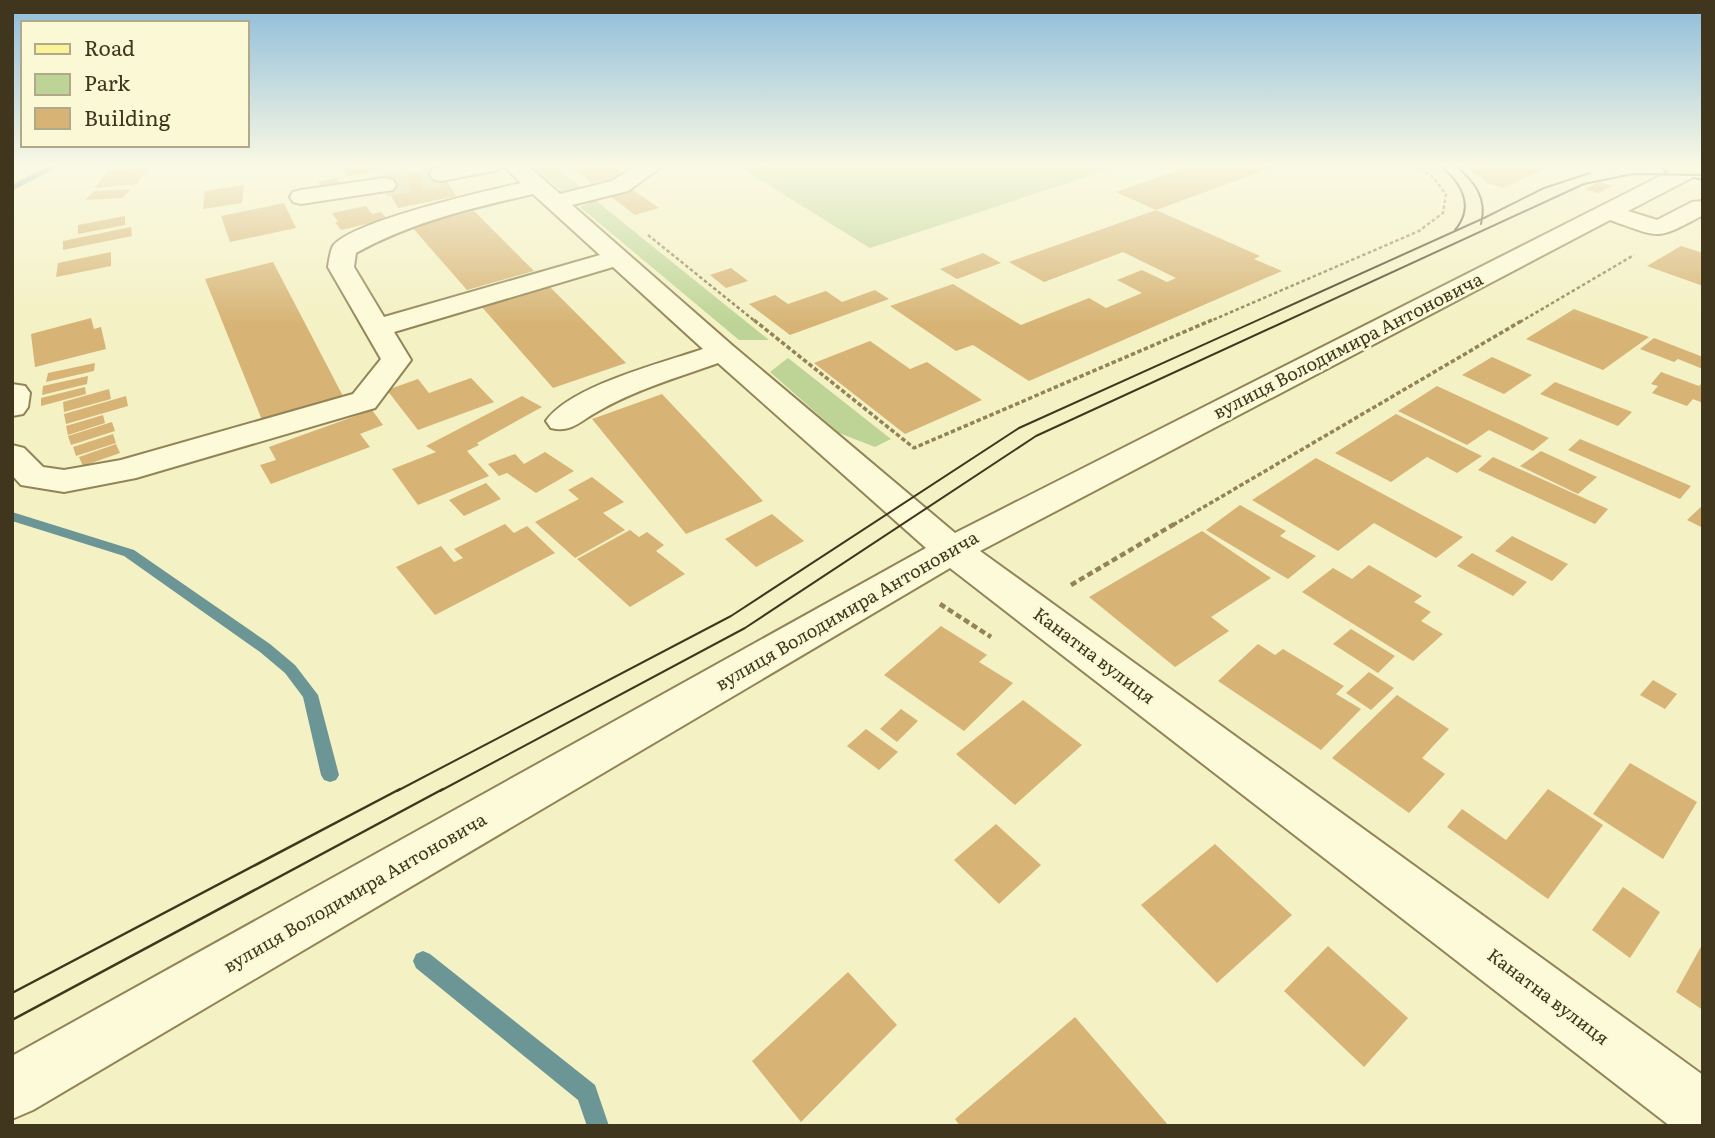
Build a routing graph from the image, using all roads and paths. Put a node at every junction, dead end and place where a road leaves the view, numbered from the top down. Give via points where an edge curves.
1 (411, 218) tunnel mouth
2 (574, 218) edge
3 (628, 218) edge
4 (1436, 218) edge
5 (1597, 218) edge
6 (1627, 218) edge
7 (1679, 218) edge
8 (1642, 251) dead end
9 (618, 258) junction
10 (376, 328) junction
11 (723, 352) junction
12 (562, 421) dead end
13 (12, 455) edge
14 (952, 550) junction
15 (1031, 608) junction
16 (12, 1089) edge
17 (1703, 1113) edge

1 - 10 street via 370,233 344,249 341,267
2 - 9 street, Канатна вулиця
3 - 4 path via 914,448 1419,231
5 - 14 street, вулиця Володимира Антоновича
6 - 7 street via 1659,229
8 - 15 path
9 - 10 street
9 - 11 street, Канатна вулиця
10 - 13 street via 396,360 364,401 124,470 64,481 33,477
11 - 12 street via 584,404
11 - 14 street, Канатна вулиця
14 - 15 street, Канатна вулиця
14 - 16 street, вулиця Володимира Антоновича
15 - 17 street, Канатна вулиця

